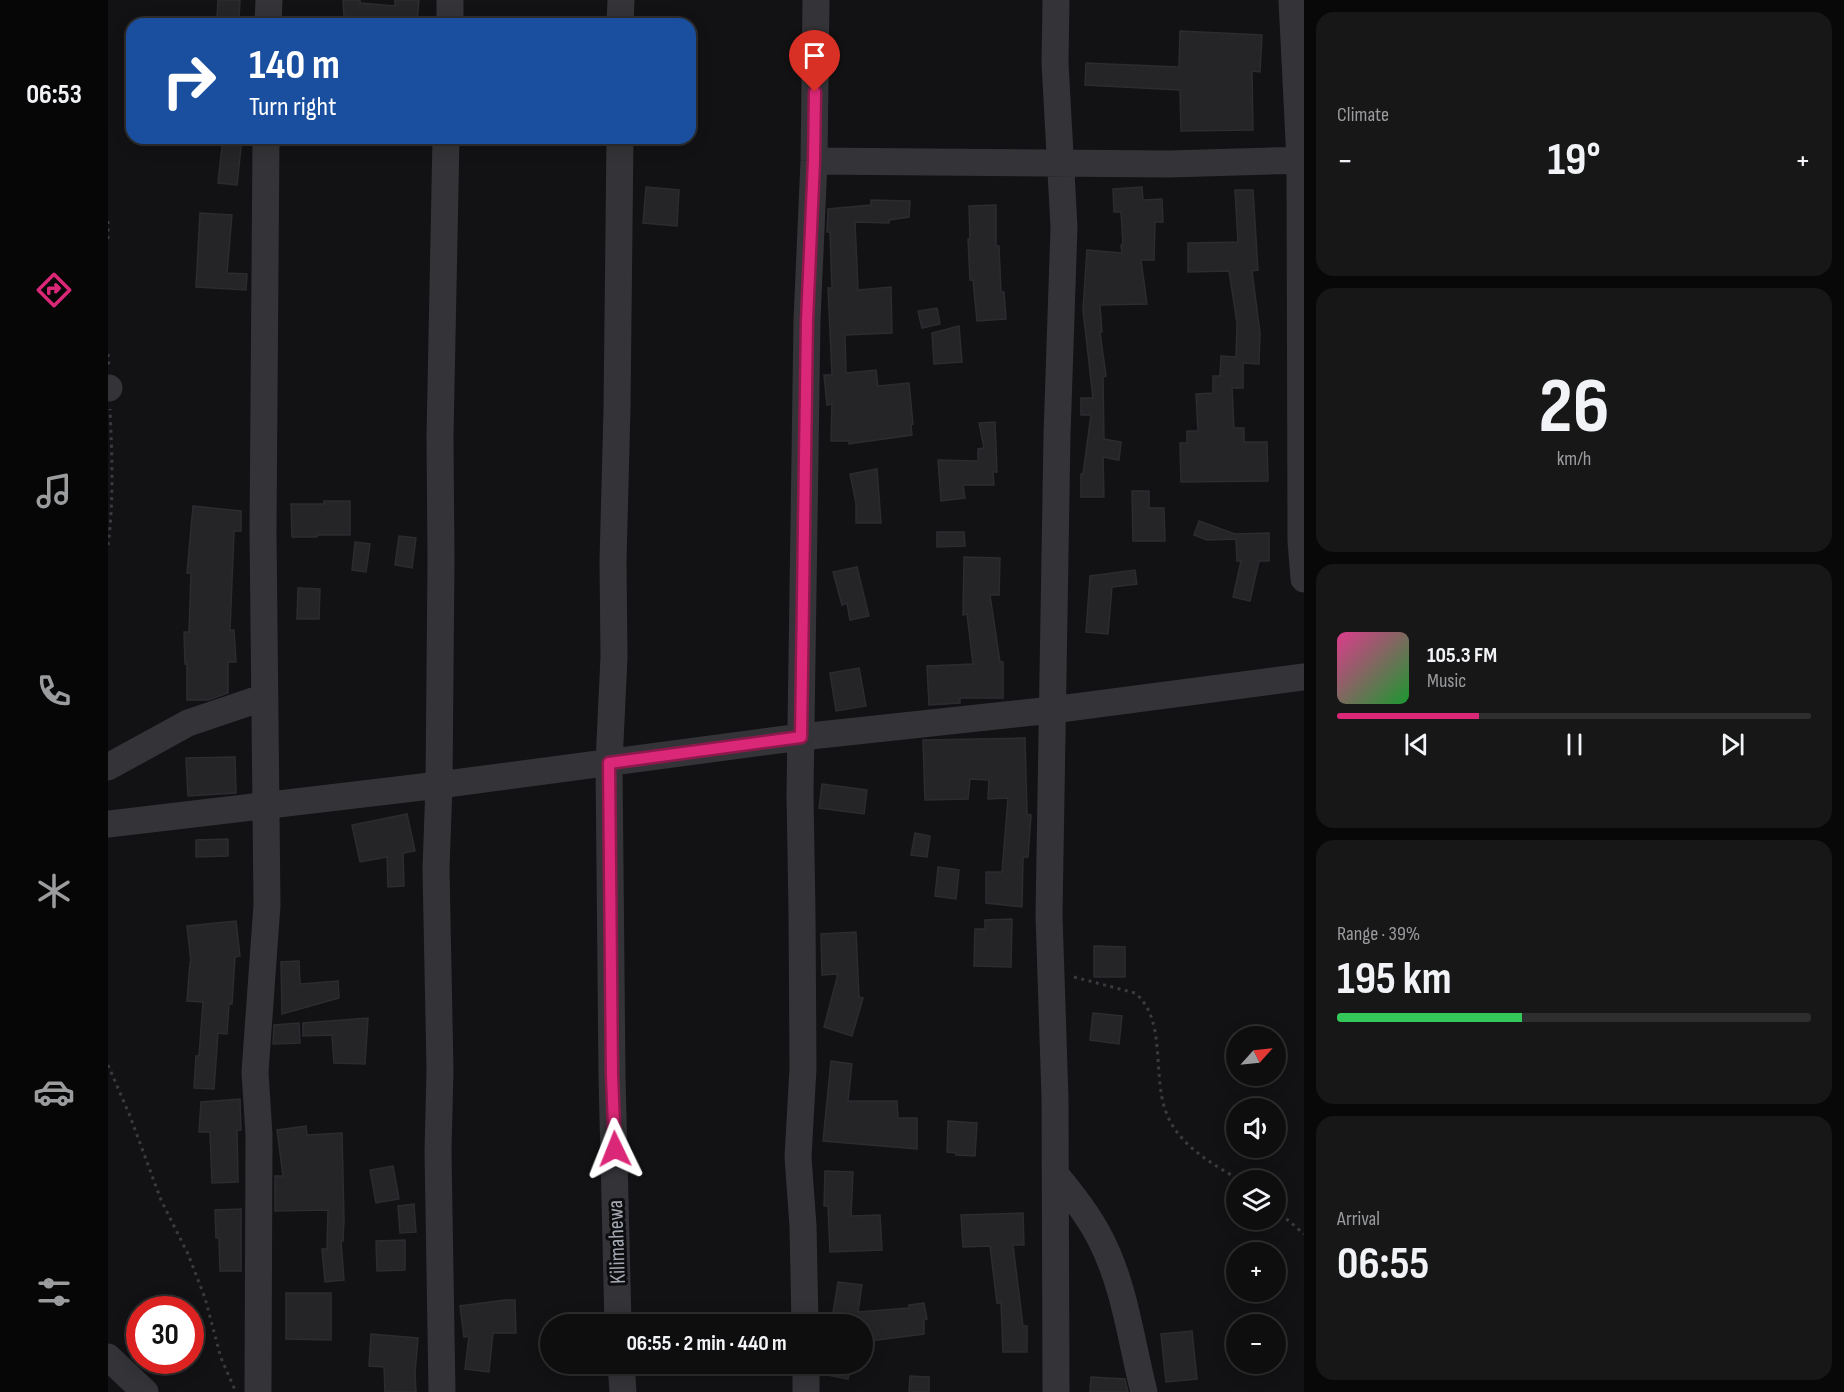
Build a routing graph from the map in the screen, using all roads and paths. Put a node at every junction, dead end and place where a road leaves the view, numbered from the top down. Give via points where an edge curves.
1 (269, 0) edge
2 (450, 0) edge
3 (621, 0) edge
4 (816, 0) edge
5 (1056, 0) edge
6 (1292, 0) edge
7 (268, 18) edge
8 (450, 18) edge
9 (620, 18) edge
10 (266, 144) edge
11 (446, 144) edge
12 (620, 144) edge
13 (1302, 160) edge
14 (814, 161) junction
15 (1060, 163) junction
16 (108, 221) edge
17 (108, 240) edge
18 (108, 354) edge
19 (109, 388) edge
20 (108, 545) edge
21 (1304, 579) edge
22 (1304, 677) edge
23 (265, 697) junction
24 (1052, 710) junction
25 (801, 737) junction
26 (609, 763) junction
27 (108, 767) edge
28 (439, 785) junction
29 (265, 806) junction
30 (108, 824) edge
31 (1051, 972) junction
32 (108, 1065) edge
33 (1226, 1172) edge
34 (1056, 1175) junction
35 (1286, 1218) edge
36 (1304, 1234) edge
37 (618, 1314) edge
38 (805, 1314) edge
39 (108, 1357) edge
40 (622, 1374) edge
41 (806, 1374) edge
42 (145, 1392) edge
43 (235, 1392) edge
44 (258, 1392) edge
45 (442, 1392) edge
46 (623, 1392) edge
47 (806, 1392) edge
48 (1056, 1392) edge
49 (1144, 1392) edge

1 - 7 street
2 - 8 street
3 - 9 street
4 - 14 street
5 - 15 street
6 - 13 street
10 - 23 street
11 - 28 street
12 - 26 street, Kilimahewa via 612,561 614,657
13 - 15 street
13 - 21 street
14 - 15 street
14 - 25 street via 807,320
15 - 24 street via 1064,227
16 - 17 path
18 - 19 path
19 - 20 path via 112,461
22 - 24 street
23 - 27 street via 188,723
23 - 29 street
24 - 25 street
24 - 31 street
25 - 26 street
25 - 38 street via 803,1068 798,1157
26 - 28 street
26 - 37 street, Kilimahewa
28 - 29 street
28 - 45 street via 436,869
29 - 30 street
29 - 44 street via 267,905 255,1072 259,1135
31 - 33 path via 1135,993 1142,999 1155,1033 1161,1095 1171,1123 1195,1150
31 - 34 street
32 - 43 path via 161,1200 188,1254
34 - 48 street
34 - 49 street via 1081,1205 1102,1240 1121,1290
35 - 36 path
39 - 42 street
40 - 46 street
41 - 47 street

